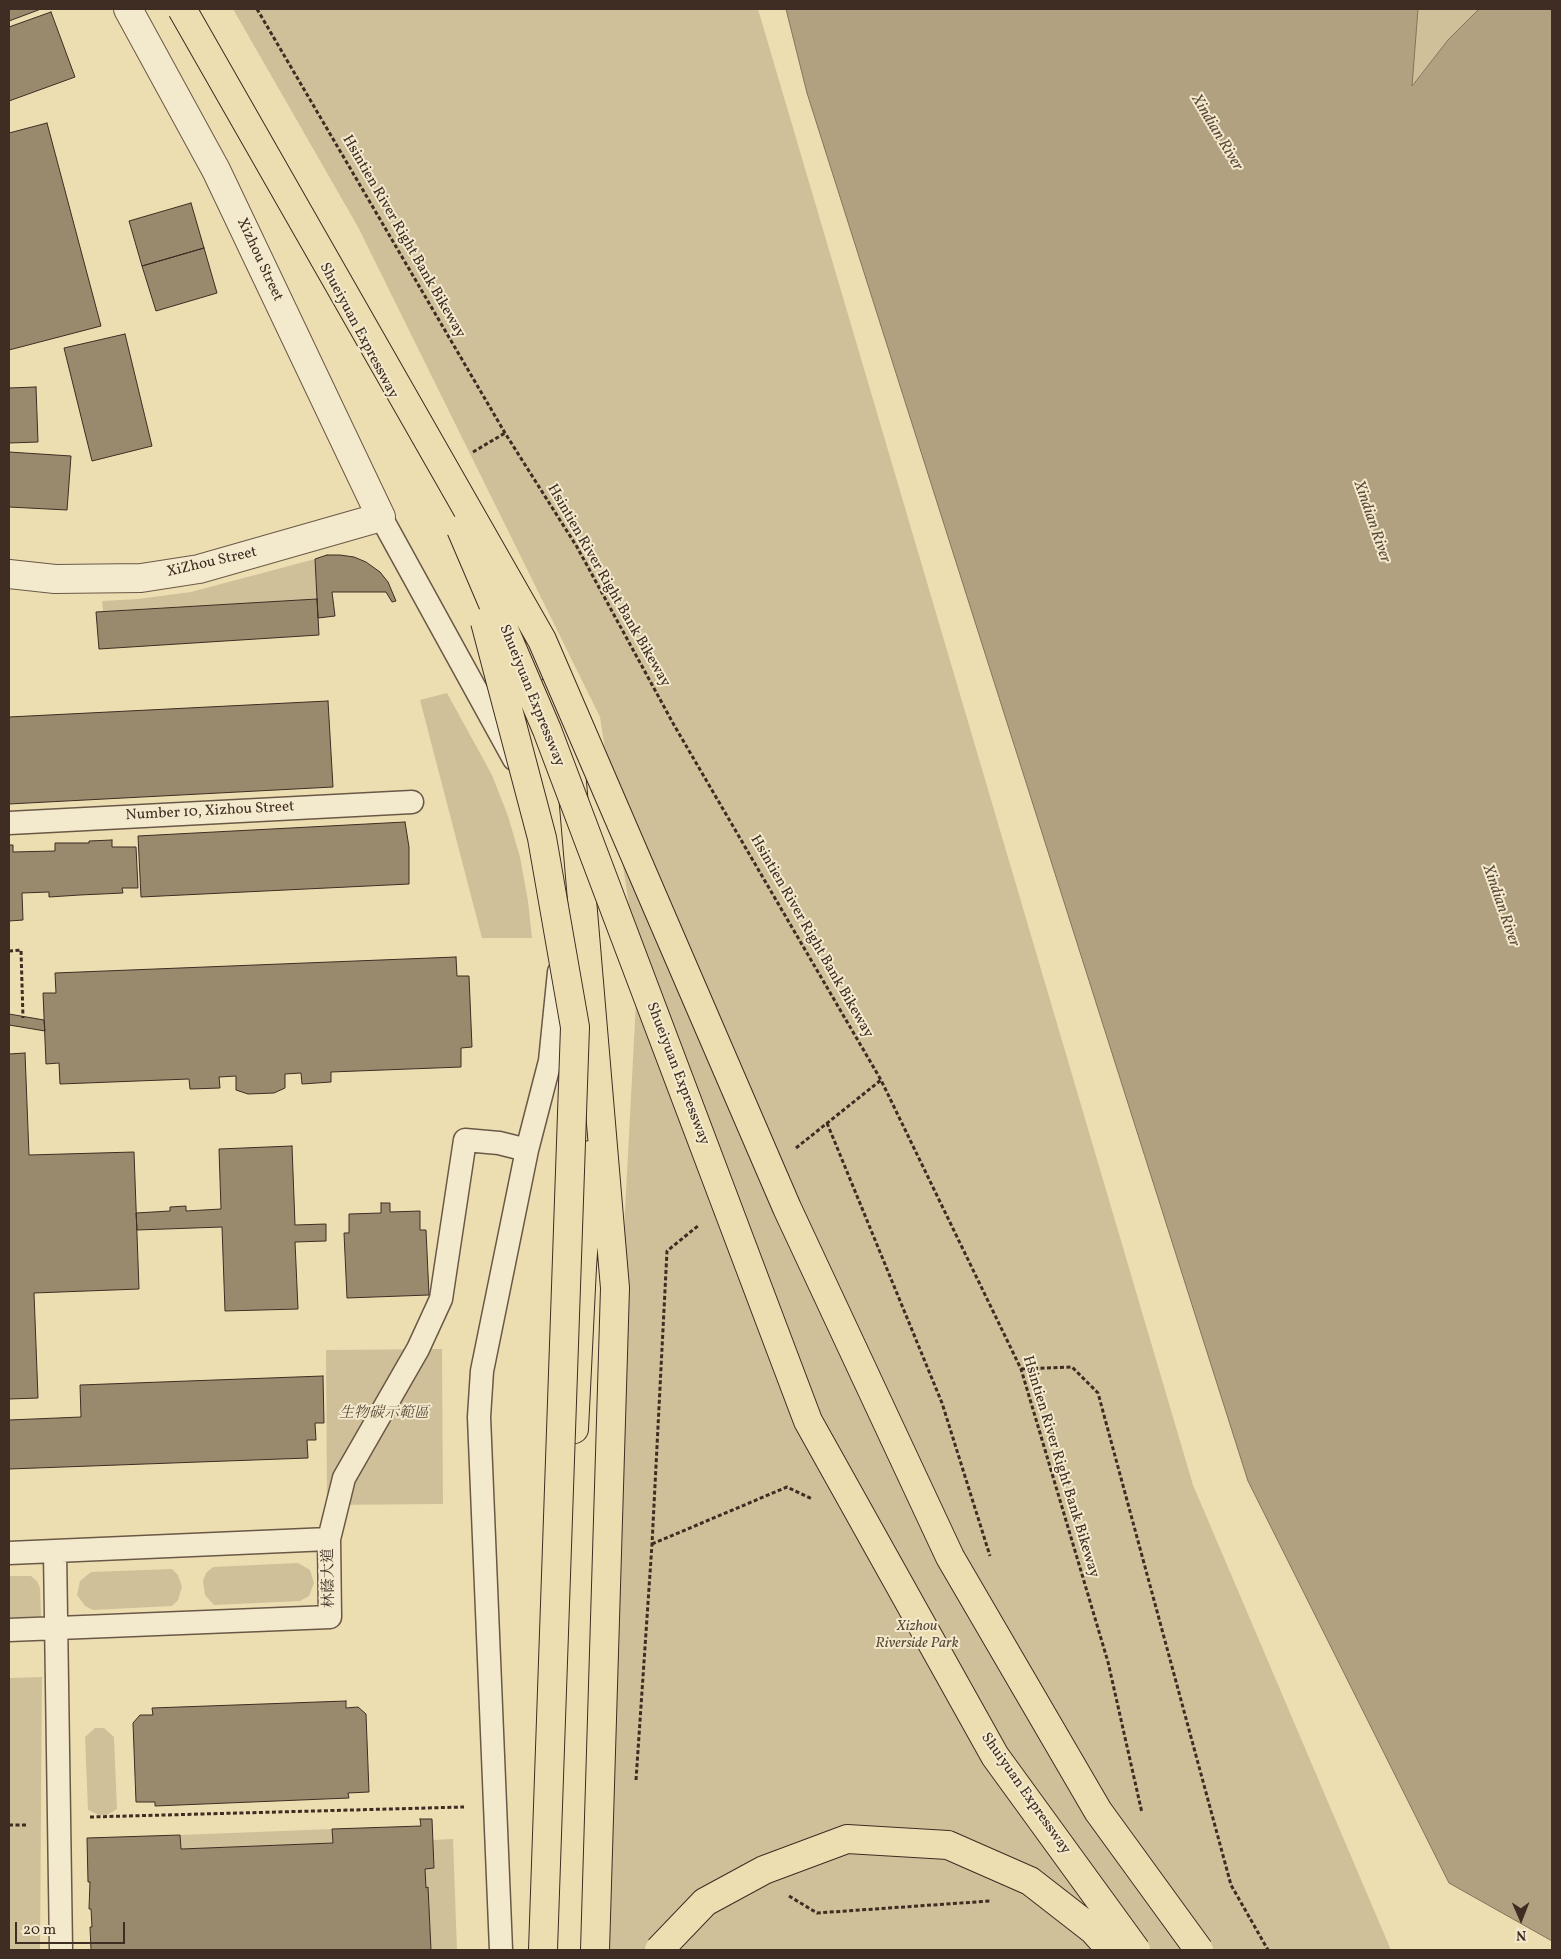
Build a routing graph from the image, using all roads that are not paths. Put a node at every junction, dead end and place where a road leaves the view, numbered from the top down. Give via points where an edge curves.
1 (128, 9) edge
2 (174, 9) edge
3 (182, 9) edge
4 (455, 514) junction
5 (381, 517) junction
6 (9, 574) edge
7 (542, 640) junction
8 (412, 802) dead end
9 (9, 823) edge
10 (596, 1066) junction
11 (527, 1150) junction
12 (329, 1539) junction
13 (55, 1551) junction
14 (9, 1553) edge
15 (57, 1628) junction
16 (9, 1630) edge
17 (60, 1950) edge
18 (501, 1950) edge
19 (543, 1950) edge
20 (555, 1950) edge
21 (596, 1950) edge
22 (659, 1950) edge
23 (1111, 1950) edge
24 (1136, 1950) edge
25 (1199, 1950) edge

1 - 5 street, Xizhou Street via 216,170
2 - 4 highway, Shueiyuan Expressway via 326,270
3 - 7 highway, Shueiyuan Expressway, bridge
4 - 19 highway, bridge via 542,838 575,1027
4 - 24 highway, Shuiyuan Expressway, bridge via 550,739 808,1421 995,1756
5 - 6 street, XiZhou Street via 199,569 141,578 55,579
5 - 11 lane via 514,757 546,847 559,913 559,981 550,1061
7 - 10 highway, bridge via 569,747
7 - 25 highway, bridge via 787,1208 950,1557 1098,1811
8 - 9 lane, Number 10, Xizhou Street
10 - 20 highway via 575,1409
10 - 21 highway via 615,1288
11 - 12 lane via 465,1140 441,1299 418,1349 344,1478
11 - 18 lane via 482,1371 479,1417
12 - 13 lane, 林蔭大道
12 - 15 lane, 林蔭大道 via 330,1617
13 - 14 lane, 林蔭大道
13 - 15 lane
15 - 16 lane, 林蔭大道
15 - 17 lane
22 - 23 highway, bridge via 705,1902 764,1870 847,1839 948,1845 1030,1880 1093,1930

